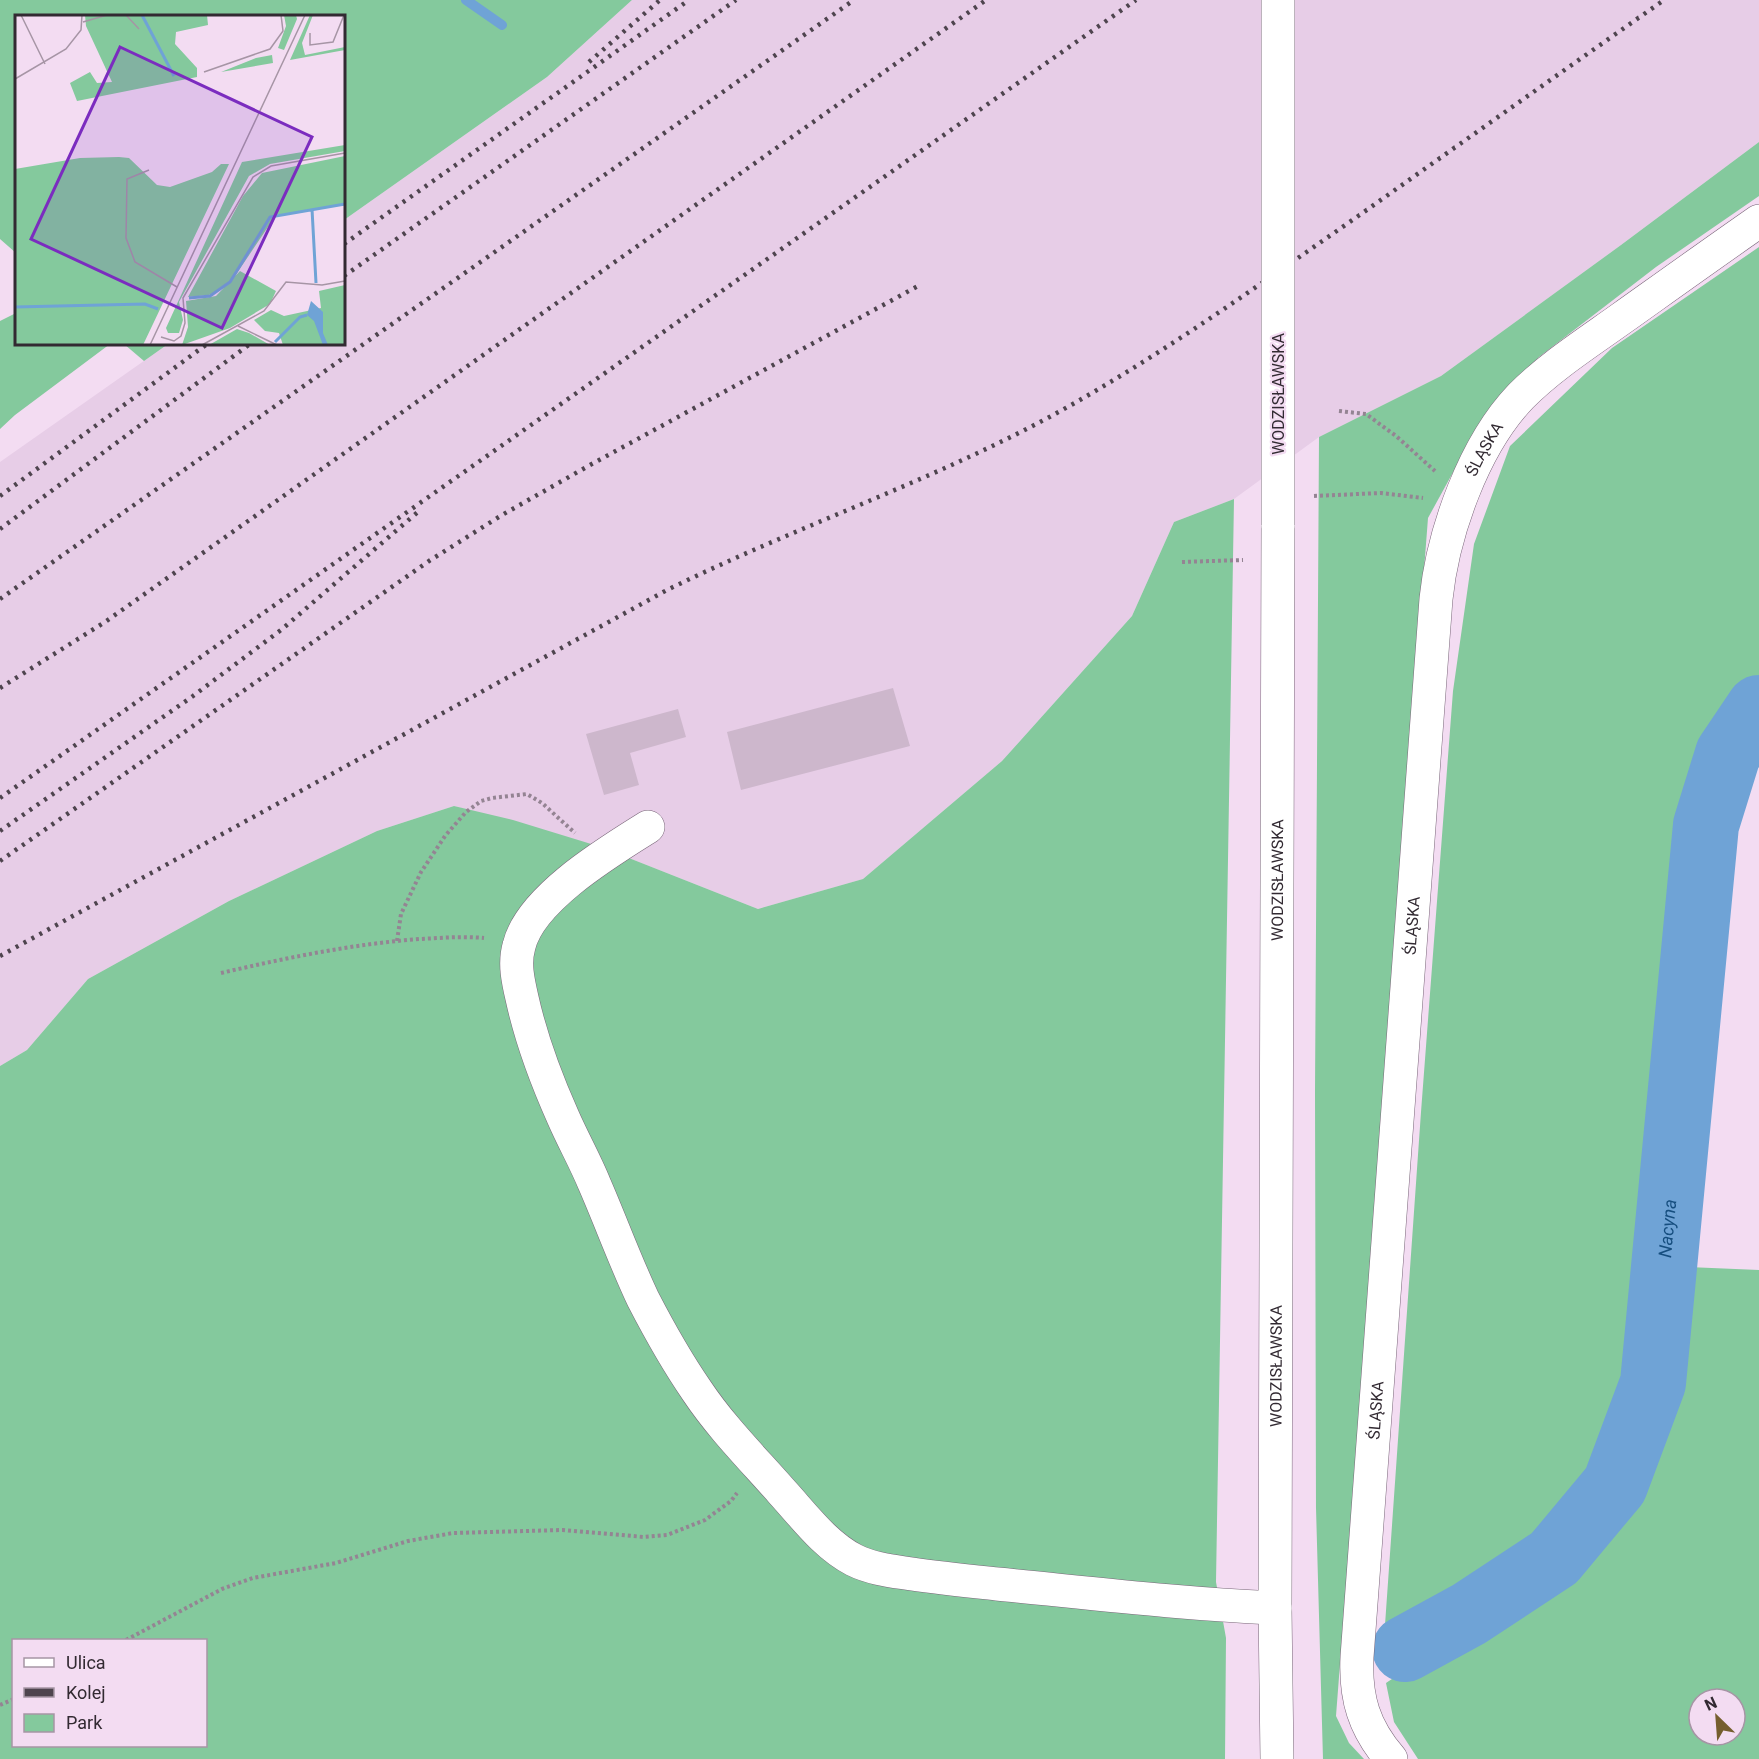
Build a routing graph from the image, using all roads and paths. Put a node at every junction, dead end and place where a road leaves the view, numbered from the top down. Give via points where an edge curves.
1 (1278, 0) edge
2 (1759, 221) edge
3 (1339, 411) dead end
4 (1381, 493) dead end
5 (1307, 497) dead end
6 (1460, 502) junction
7 (1250, 560) dead end
8 (1182, 561) dead end
9 (648, 828) dead end
10 (596, 860) junction
11 (397, 941) junction
12 (519, 946) junction
13 (221, 973) dead end
14 (760, 1468) junction
15 (1275, 1608) junction
16 (130, 1639) edge
17 (1277, 1759) edge
18 (1391, 1759) edge

1 - 15 main road, WODZISŁAWSKA, bridge
2 - 6 main road, ŚLĄSKA via 1557,364 1529,389 1495,431
3 - 6 path via 1366,414 1396,435 1435,471
4 - 5 path
6 - 18 main road, ŚLĄSKA via 1442,557 1436,599 1358,1648 1362,1711 1370,1731
7 - 8 path
9 - 10 main road
10 - 11 path via 576,834 534,797 517,794 481,801 445,836 425,866 401,914
10 - 12 main road via 535,915
11 - 12 path via 470,937
11 - 13 path
12 - 14 main road via 517,970 521,993 546,1075 644,1299 696,1391
14 - 15 main road via 830,1543 867,1566 943,1578
14 - 16 path via 713,1514 667,1535 563,1530 433,1536 336,1563 240,1582
15 - 17 main road, WODZISŁAWSKA

